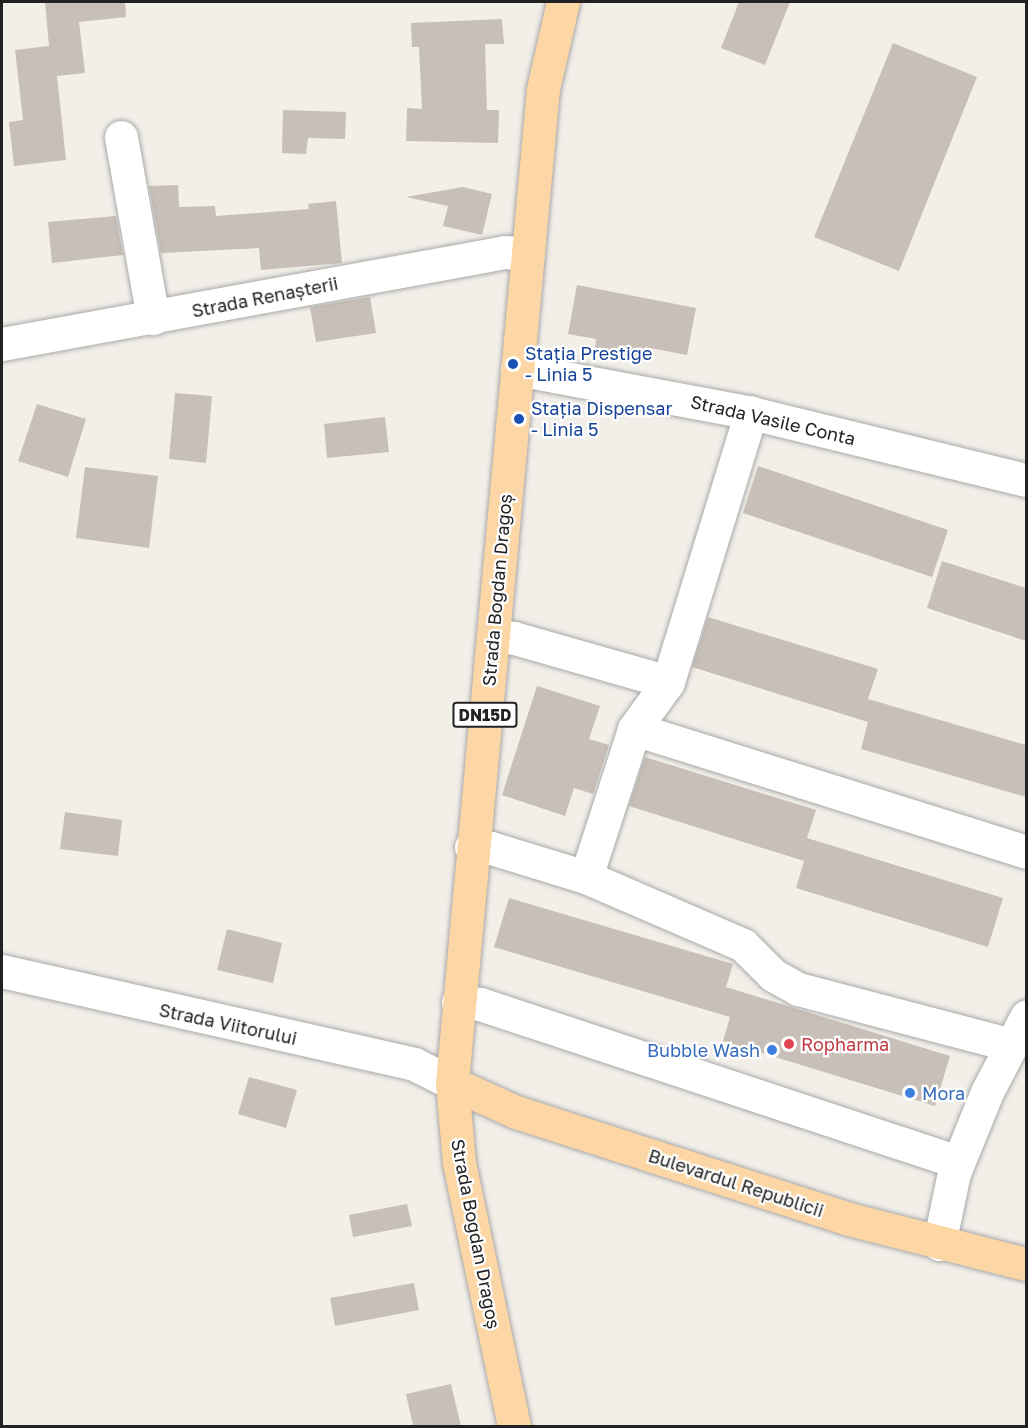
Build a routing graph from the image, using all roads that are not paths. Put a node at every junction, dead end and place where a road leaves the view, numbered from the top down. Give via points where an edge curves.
1 (558, 2) edge
2 (121, 137) dead end
3 (528, 254) junction
4 (153, 318) junction
5 (2, 344) edge
6 (517, 369) junction
7 (751, 413) junction
8 (1026, 480) edge
9 (493, 636) junction
10 (668, 682) junction
11 (634, 729) junction
12 (471, 847) junction
13 (1026, 852) edge
14 (586, 877) junction
15 (2, 971) edge
16 (458, 1002) junction
17 (1019, 1031) edge
18 (452, 1083) junction
19 (958, 1162) junction
20 (939, 1244) junction
21 (1026, 1264) edge
22 (514, 1426) edge

1 - 3 main road, Strada Bogdan Dragoș / DN15D via 543,89
2 - 4 street
3 - 4 street, Strada Renașterii via 506,252
3 - 6 main road, Strada Bogdan Dragoș / DN15D
4 - 5 street, Strada Renașterii
6 - 7 street, Strada Vasile Conta
6 - 9 main road, Strada Bogdan Dragoș / DN15D
7 - 8 street, Strada Vasile Conta
7 - 10 street
9 - 10 street via 514,638
9 - 12 main road, Strada Bogdan Dragoș / DN15D
10 - 11 street
11 - 13 street
11 - 14 street
12 - 14 street via 491,848
12 - 16 main road, Strada Bogdan Dragoș / DN15D
14 - 17 street via 743,945 773,975 798,989
15 - 18 street, Strada Viitorului via 414,1064
16 - 18 main road, Strada Bogdan Dragoș / DN15D
16 - 19 street via 480,1004
17 - 19 street
18 - 20 main road, Bulevardul Republicii via 516,1112
18 - 22 main road, Strada Bogdan Dragoș / DN15D via 459,1163
19 - 20 street
20 - 21 main road, Bulevardul Republicii

